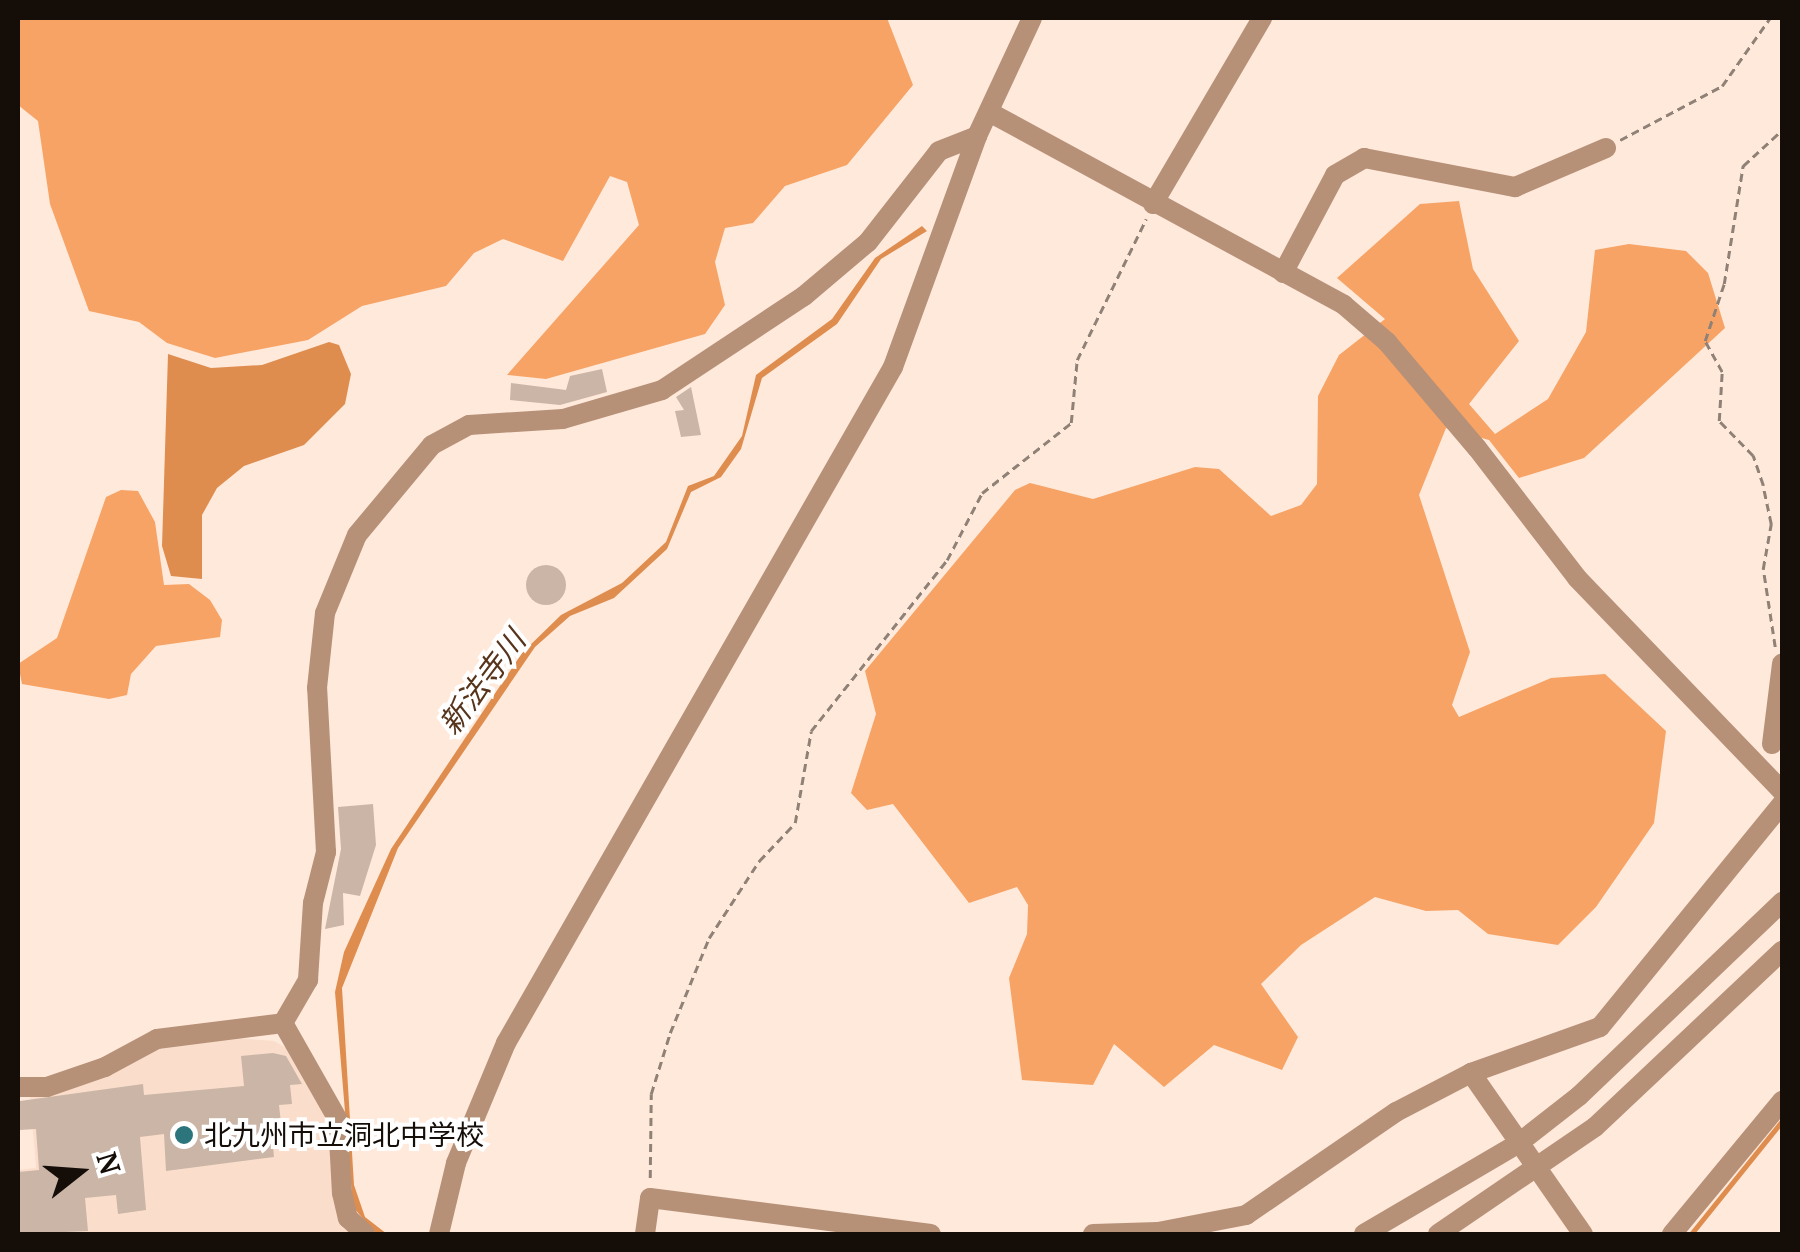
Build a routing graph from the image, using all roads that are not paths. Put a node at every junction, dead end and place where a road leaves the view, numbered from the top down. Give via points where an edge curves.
1 (1032, 18) edge
2 (1262, 18) edge
3 (989, 112) junction
4 (977, 136) junction
5 (1606, 148) road end
6 (1153, 204) junction
7 (1283, 273) junction
8 (1780, 665) edge
9 (1777, 741) edge
10 (1749, 754) junction
11 (1782, 791) edge
12 (1782, 804) edge
13 (1782, 902) edge
14 (1782, 951) edge
15 (283, 1023) junction
16 (1471, 1073) junction
17 (18, 1087) edge
18 (1782, 1101) edge
19 (1518, 1143) junction
20 (1539, 1172) junction
21 (366, 1234) edge
22 (438, 1234) edge
23 (645, 1234) edge
24 (931, 1234) edge
25 (1093, 1234) edge
26 (1364, 1234) edge
27 (1438, 1234) edge
28 (1583, 1234) edge
29 (1672, 1234) edge

1 - 3 street
2 - 6 street
3 - 4 street
3 - 6 street
4 - 15 street via 940,151 868,242 698,368 628,405 563,420 502,417 448,434 357,534 338,568 320,641 326,852 313,902 308,980
4 - 22 street via 893,367 506,1042 456,1163
5 - 7 street via 1514,187 1364,158 1335,175
6 - 7 street
7 - 10 street via 1344,305 1387,342 1577,578
8 - 9 street
9 - 10 street
10 - 11 street
12 - 16 street via 1600,1027
13 - 19 street via 1638,1046
14 - 20 street via 1656,1076
15 - 17 street via 157,1039 105,1067
15 - 21 street via 338,1120 348,1218
16 - 19 street
16 - 25 street via 1396,1112 1246,1215 1158,1232
18 - 29 street
19 - 20 street
19 - 26 street
20 - 27 street
20 - 28 street
23 - 24 street via 650,1198

